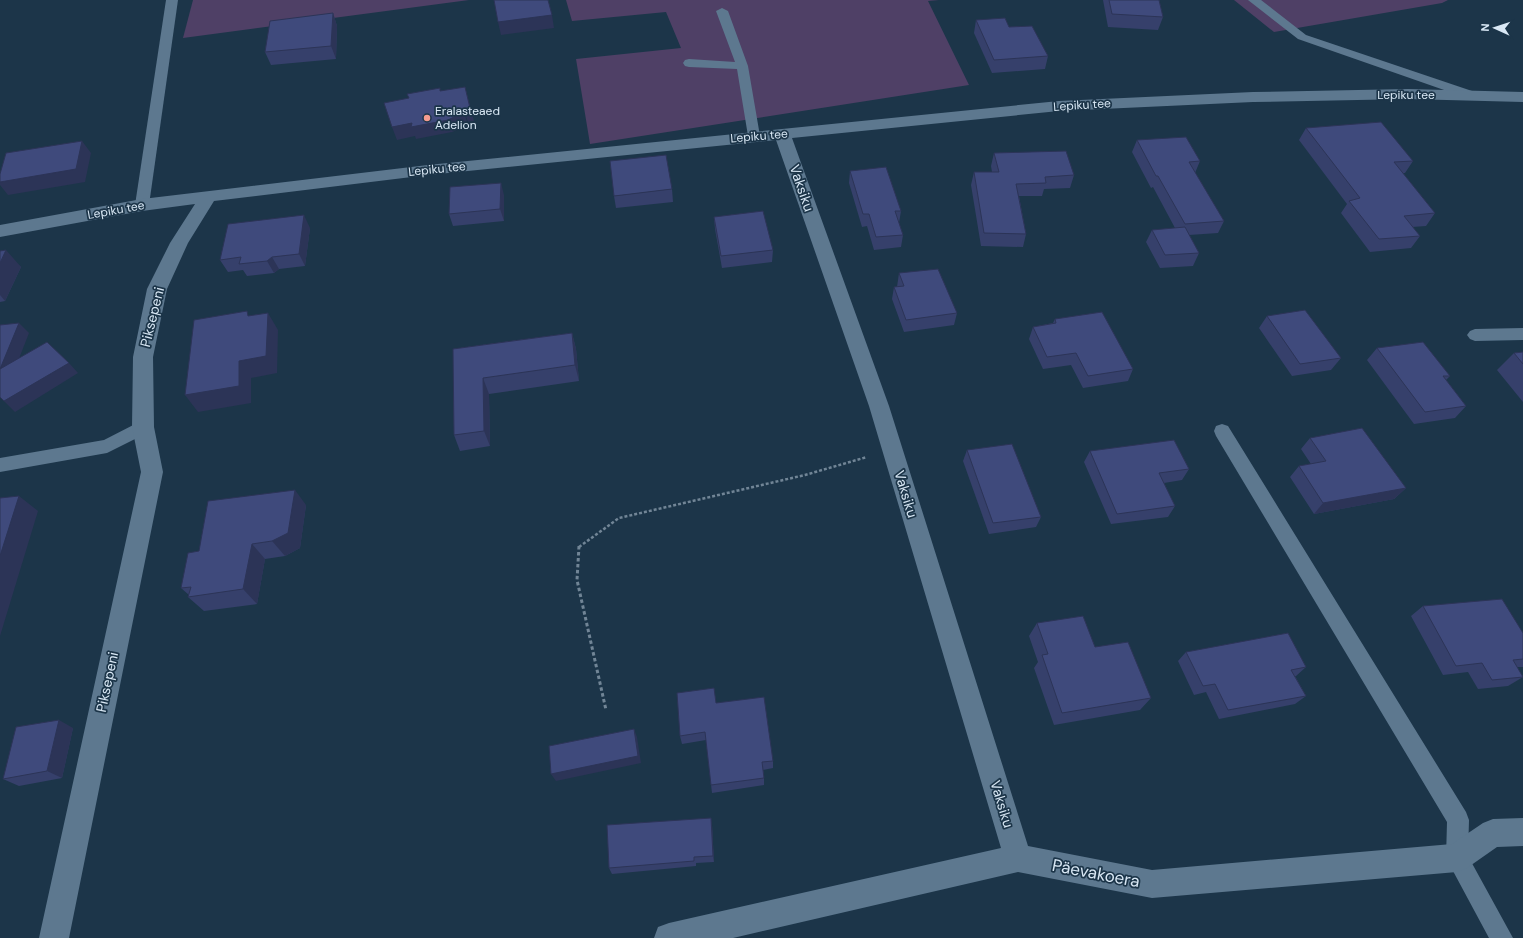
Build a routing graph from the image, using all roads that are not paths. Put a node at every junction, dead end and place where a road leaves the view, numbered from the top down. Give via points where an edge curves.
1 (172, 0) edge
2 (1254, 0) edge
3 (722, 11) dead end
4 (689, 63) dead end
5 (742, 66) junction
6 (1471, 95) junction
7 (1523, 97) edge
8 (783, 135) junction
9 (754, 136) junction
10 (208, 196) junction
11 (142, 205) junction
12 (0, 231) edge
13 (1523, 334) edge
14 (1475, 335) dead end
15 (143, 427) junction
16 (1222, 431) dead end
17 (0, 465) edge
18 (1523, 832) edge
19 (1018, 858) junction
20 (1457, 858) junction
21 (54, 938) edge
22 (669, 938) edge
23 (1502, 938) edge

1 - 11 lane
2 - 6 lane via 1302,37
3 - 5 lane
4 - 5 lane
5 - 9 lane
6 - 7 street, Lepiku tee
6 - 8 street, Lepiku tee via 1254,97 1066,105
8 - 9 street, Lepiku tee
8 - 19 street, Vaksiku via 879,406
9 - 10 street, Lepiku tee via 421,170
10 - 11 street, Lepiku tee
10 - 15 street, Piksepeni via 179,243 157,289 143,357
11 - 12 street, Lepiku tee
13 - 14 lane
15 - 17 lane via 107,446
15 - 21 street, Piksepeni via 152,472
16 - 20 lane via 1458,820
18 - 20 street, Päevakoera via 1493,833
19 - 20 street, Päevakoera via 1152,884
19 - 22 street, Päevakoera
20 - 23 lane

